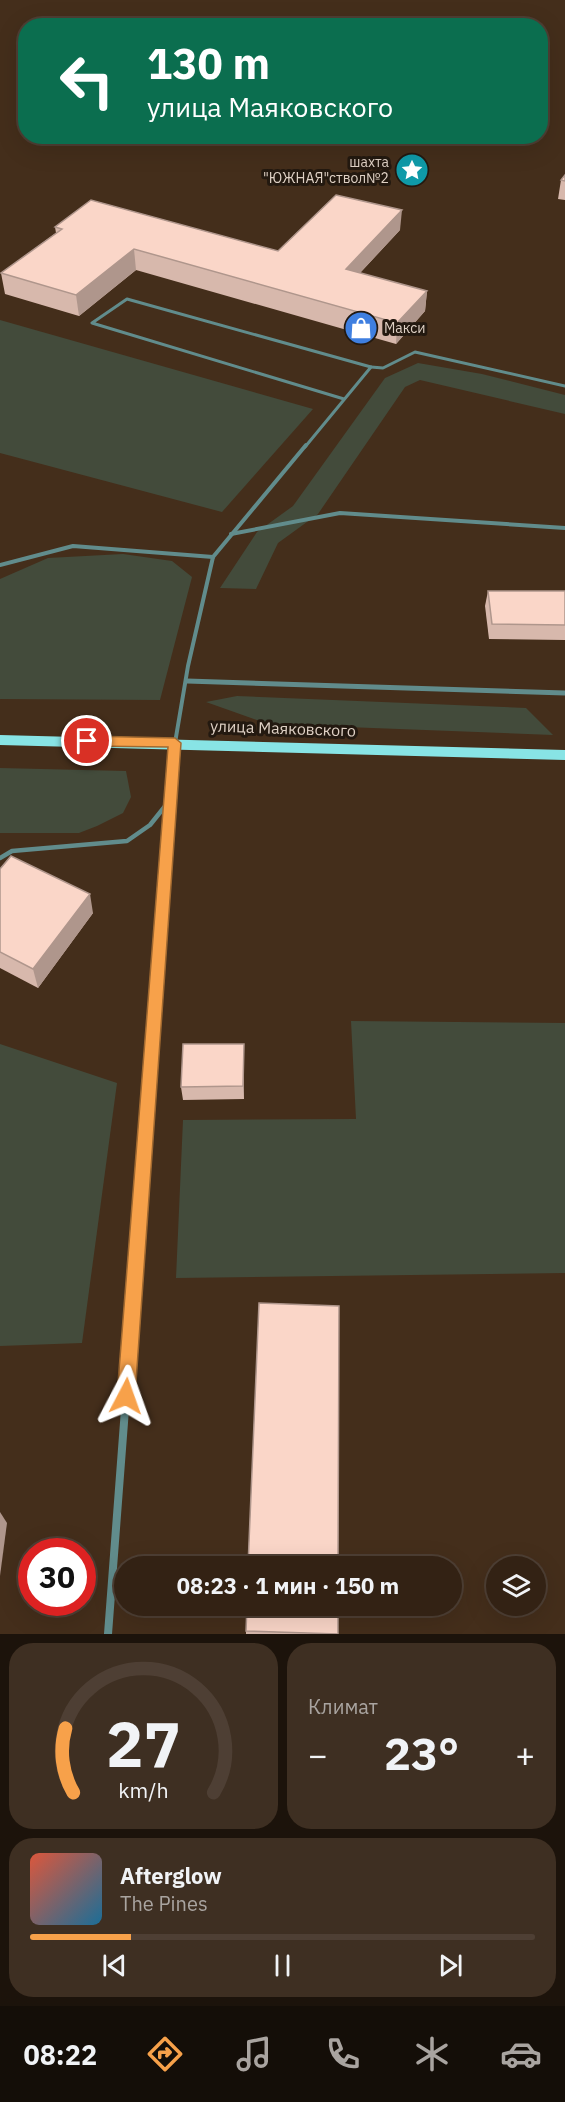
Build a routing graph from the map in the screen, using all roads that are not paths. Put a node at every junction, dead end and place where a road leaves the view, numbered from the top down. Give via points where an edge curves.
1 (371, 367) junction
2 (565, 386) edge
3 (344, 399) junction
4 (565, 528) edge
5 (230, 534) junction
6 (213, 557) junction
7 (0, 565) edge
8 (187, 681) junction
9 (565, 693) edge
10 (0, 740) edge
11 (175, 743) junction
12 (565, 755) edge
13 (170, 799) junction
14 (0, 858) edge
15 (108, 1634) edge

1 - 2 lane via 383,368 415,352
1 - 3 lane
1 - 3 lane via 127,299 92,323
3 - 5 lane
4 - 5 lane via 340,513
5 - 6 lane
6 - 7 lane via 73,546
6 - 8 lane
8 - 9 street
8 - 11 lane
10 - 11 main road, улица Маяковского
11 - 12 main road, улица Маяковского
11 - 13 street
13 - 14 lane via 150,825 127,841 12,851
13 - 15 street

